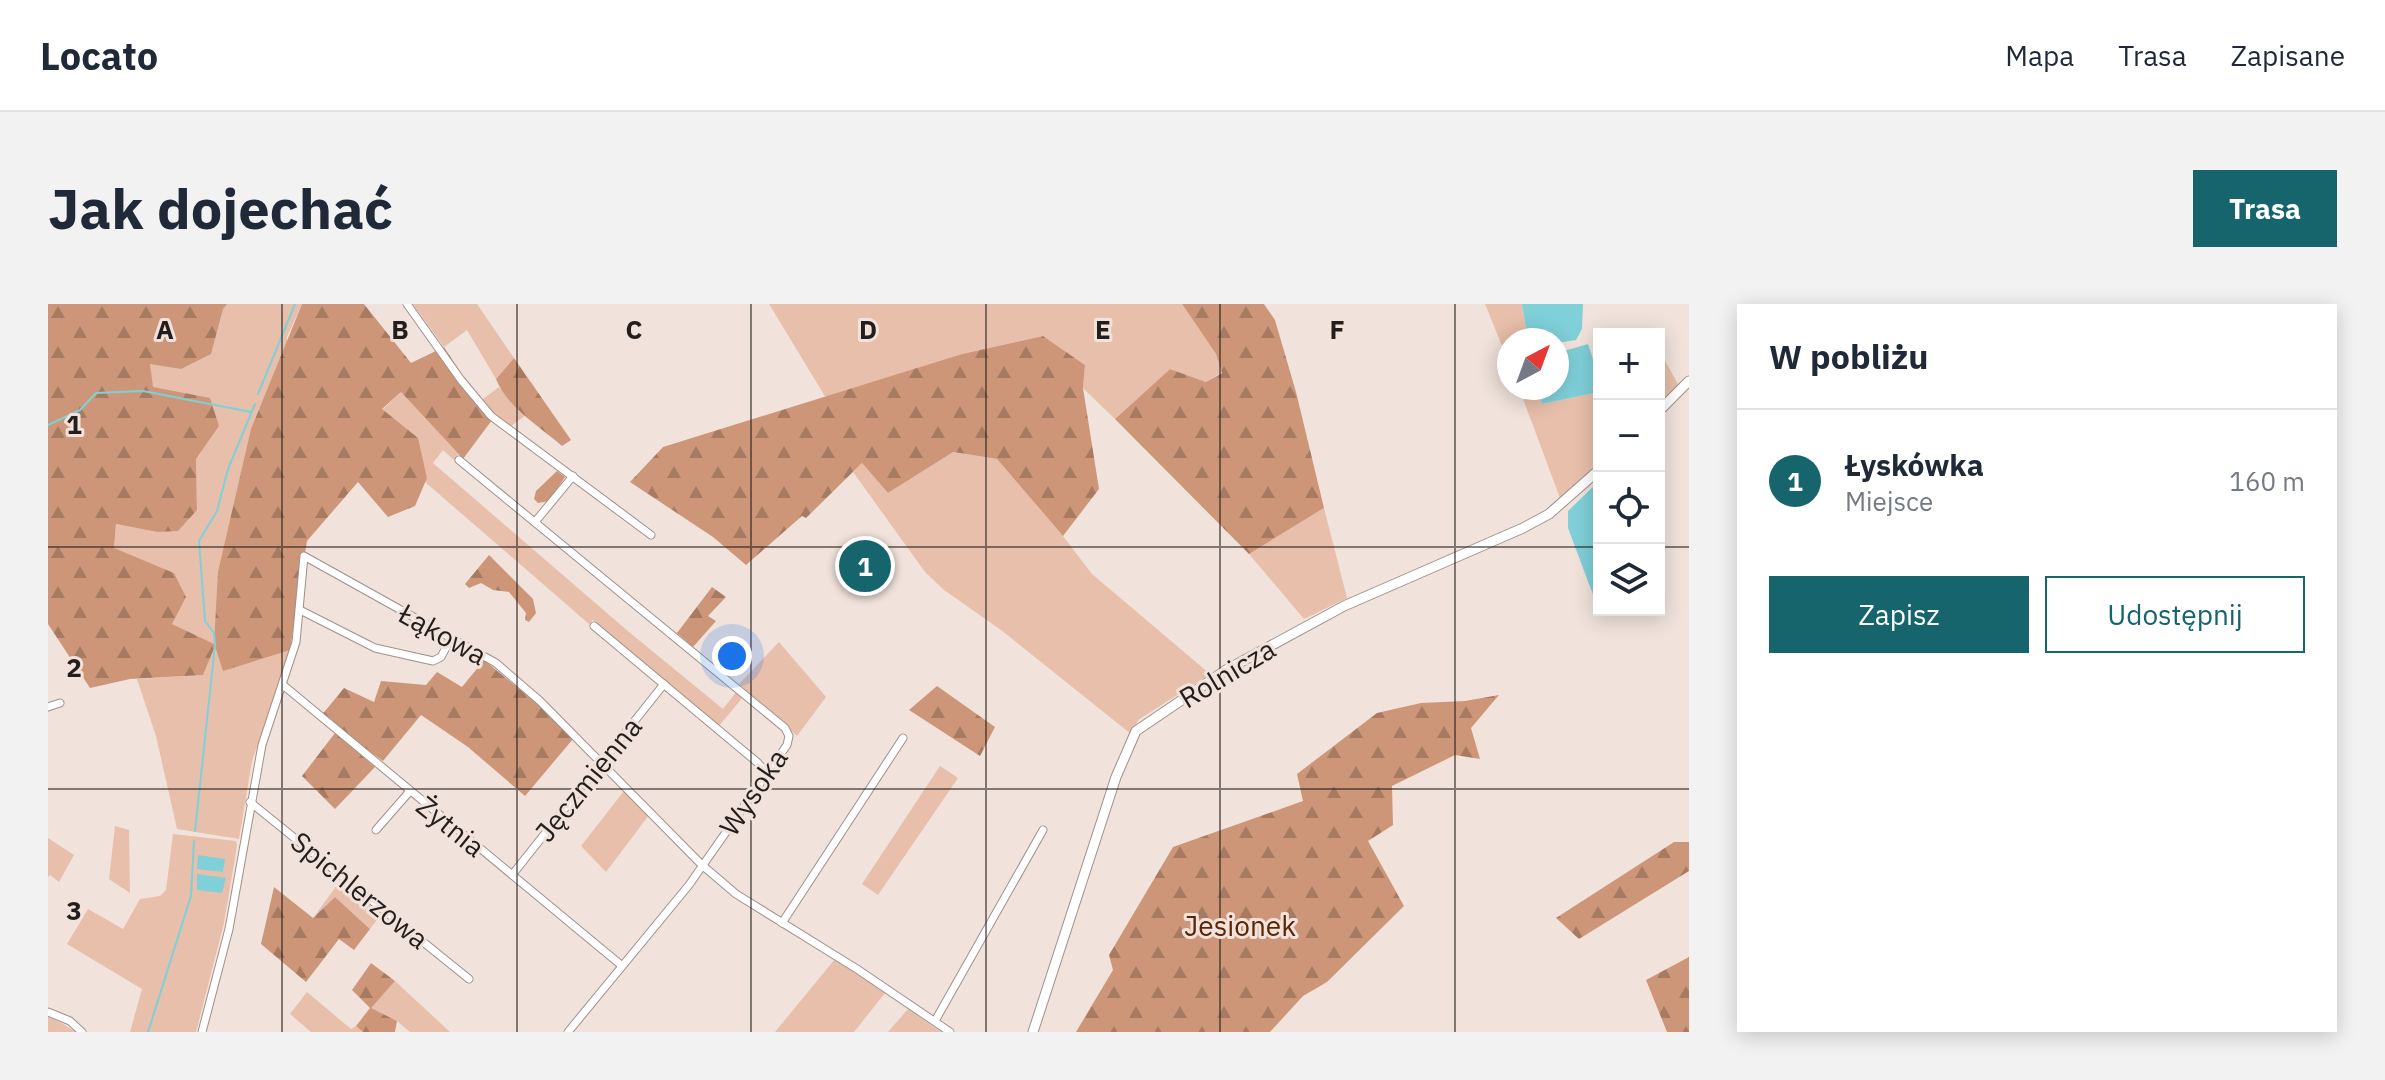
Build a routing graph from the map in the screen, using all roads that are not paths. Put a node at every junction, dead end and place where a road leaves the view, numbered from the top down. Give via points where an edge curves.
1 (407, 304) edge
2 (1689, 381) edge
3 (1665, 405) edge
4 (459, 460) dead end
5 (1597, 472) edge
6 (573, 476) junction
7 (535, 522) junction
8 (651, 535) dead end
9 (300, 610) junction
10 (594, 626) dead end
11 (451, 638) junction
12 (664, 684) junction
13 (283, 685) junction
14 (60, 703) dead end
15 (48, 707) edge
16 (903, 738) dead end
17 (601, 762) junction
18 (767, 774) junction
19 (410, 791) junction
20 (250, 802) junction
21 (376, 830) dead end
22 (1043, 830) dead end
23 (702, 865) junction
24 (512, 875) junction
25 (782, 923) junction
26 (621, 965) junction
27 (469, 979) dead end
28 (48, 1012) edge
29 (935, 1021) junction
30 (82, 1032) edge
31 (202, 1032) edge
32 (568, 1032) edge
33 (950, 1032) edge
34 (1033, 1032) edge

1 - 6 street via 491,416
2 - 3 street
4 - 7 street, Wysoka
5 - 34 street, Rolnicza via 1549,514 1344,606 1226,670 1139,728 1116,777
6 - 7 street
6 - 8 street
7 - 18 street, Wysoka via 785,728 787,745
9 - 11 street via 375,648 433,661
9 - 11 street, Łąkowa via 304,556
9 - 13 street, Łąkowa
10 - 12 street
11 - 17 street, Łąkowa via 518,681
12 - 17 street, Jęczmienna
12 - 18 street
13 - 19 street, Żytnia
13 - 20 street, Łąkowa
14 - 15 street
16 - 25 street
17 - 23 street, Łąkowa
17 - 24 street, Jęczmienna
18 - 23 street, Wysoka
19 - 21 street
19 - 24 street, Żytnia
20 - 27 street, Spichlerzowa
20 - 31 street, Łąkowa via 229,929
22 - 29 street
23 - 25 street, Łąkowa
23 - 26 street, Wysoka
24 - 26 street, Żytnia
25 - 29 street, Łąkowa
26 - 32 street, Wysoka
28 - 30 street
29 - 33 street, Łąkowa

